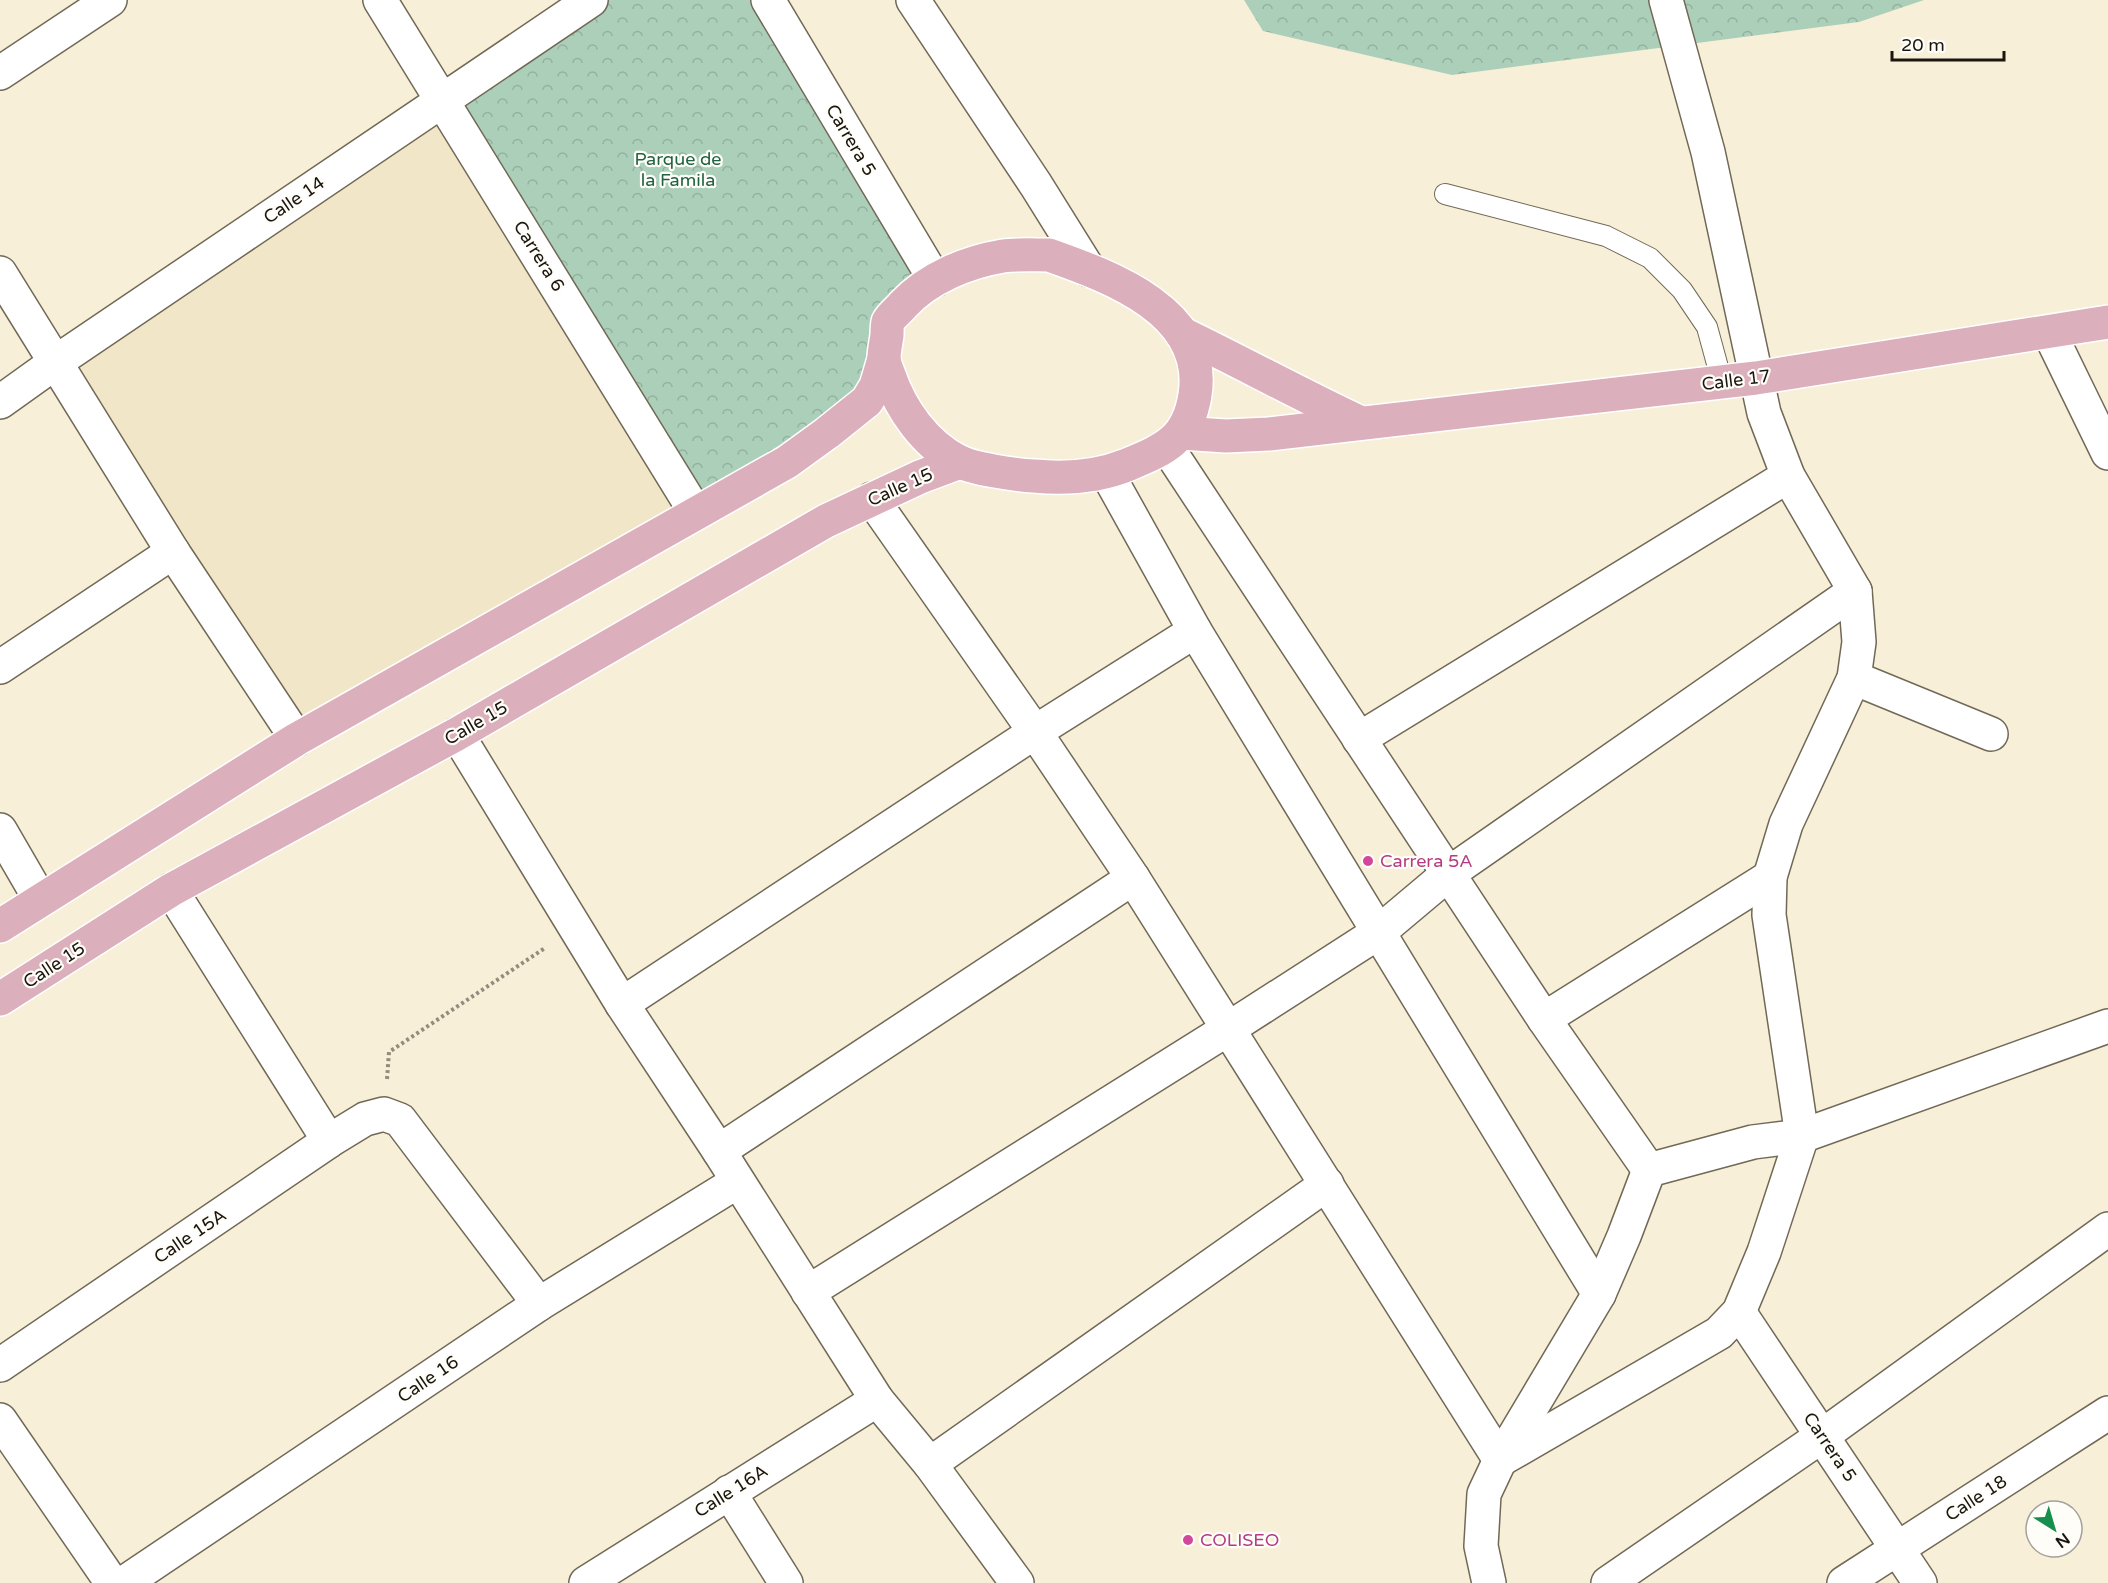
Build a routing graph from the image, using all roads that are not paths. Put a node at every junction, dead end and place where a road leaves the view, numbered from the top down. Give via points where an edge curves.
1 (110, 0) edge
2 (380, 0) edge
3 (591, 0) edge
4 (768, 0) edge
5 (913, 0) edge
6 (1666, 0) edge
7 (0, 73) edge
8 (442, 99) junction
9 (1445, 194) dead end
10 (1089, 270) junction
11 (0, 273) edge
12 (935, 280) junction
13 (2101, 330) edge
14 (2049, 332) junction
15 (1183, 334) junction
16 (884, 359) junction
17 (57, 362) junction
18 (1756, 378) junction
19 (1722, 382) junction
20 (0, 402) edge
21 (1361, 423) junction
22 (1174, 440) junction
23 (2108, 453) edge
24 (960, 462) junction
25 (1107, 473) junction
26 (1788, 476) junction
27 (872, 499) junction
28 (696, 513) junction
29 (173, 552) junction
30 (1855, 591) junction
31 (1195, 631) junction
32 (0, 667) edge
33 (1854, 678) junction
34 (1035, 732) junction
35 (457, 734) junction
36 (1991, 734) dead end
37 (297, 739) junction
38 (1359, 739) junction
39 (0, 830) edge
40 (1448, 874) junction
41 (1770, 877) junction
42 (1133, 878) junction
43 (171, 890) junction
44 (40, 899) junction
45 (0, 926) edge
46 (1379, 932) junction
47 (0, 999) edge
48 (622, 1004) junction
49 (1544, 1019) junction
50 (2108, 1026) edge
51 (1228, 1029) junction
52 (1802, 1136) junction
53 (329, 1141) junction
54 (719, 1151) junction
55 (1649, 1170) junction
56 (737, 1182) junction
57 (1327, 1184) junction
58 (2108, 1229) edge
59 (808, 1292) junction
60 (1599, 1294) junction
61 (539, 1304) junction
62 (1739, 1312) junction
63 (0, 1365) edge
64 (878, 1400) junction
65 (2108, 1413) edge
66 (0, 1420) edge
67 (1822, 1436) junction
68 (1500, 1460) junction
69 (930, 1464) junction
70 (729, 1492) junction
71 (1898, 1548) junction
72 (112, 1583) edge
73 (124, 1583) edge
74 (585, 1583) edge
75 (786, 1583) edge
76 (1017, 1583) edge
77 (1489, 1583) edge
78 (1608, 1583) edge
79 (1844, 1583) edge
80 (1920, 1583) edge

1 - 7 street
2 - 8 street, Carrera 6
3 - 8 street, Calle 14
4 - 12 street, Carrera 5
5 - 10 street
6 - 18 street via 1708,152
8 - 17 street, Calle 14
8 - 28 street, Carrera 6
9 - 19 lane via 1606,236 1650,258 1682,290 1707,327
10 - 12 main road via 1049,255 1004,256 962,267
10 - 15 main road via 1146,299
11 - 17 street
12 - 16 main road via 888,321
13 - 14 main road, Calle 17
14 - 18 main road, Calle 17
14 - 23 street
15 - 21 main road
15 - 22 main road via 1195,360 1196,385 1193,408
16 - 24 main road via 894,390 915,426
16 - 28 main road via 867,400 827,433 787,462
17 - 20 street, Calle 14
17 - 29 street
18 - 19 main road, Calle 17
18 - 26 street via 1764,413
19 - 21 main road, Calle 17
21 - 22 main road, Calle 17
22 - 25 main road
22 - 38 street
24 - 25 main road via 1013,475 1051,478
24 - 27 main road, Calle 15
25 - 31 street
26 - 30 street
26 - 38 street
27 - 34 street
27 - 35 main road, Calle 15
28 - 37 main road
29 - 32 street
29 - 37 street
30 - 33 street via 1858,642
30 - 40 street
31 - 34 street
31 - 46 street
33 - 36 street
33 - 41 street via 1786,824
34 - 42 street
34 - 48 street
35 - 43 main road, Calle 15
35 - 48 street
37 - 44 main road
38 - 40 street
39 - 44 street
40 - 46 street
40 - 49 street
41 - 49 street
41 - 52 street via 1769,915
42 - 51 street
42 - 54 street
43 - 47 main road, Calle 15
43 - 53 street
44 - 45 main road
46 - 51 street
46 - 60 street
48 - 54 street
49 - 55 street
50 - 52 street
51 - 57 street
51 - 59 street
52 - 55 street via 1753,1142
52 - 62 street via 1764,1252
53 - 61 street, Calle 15A via 365,1119 392,1117
53 - 63 street, Calle 15A
54 - 56 street
55 - 60 street
56 - 59 street
56 - 61 street, Calle 16
57 - 68 street
57 - 69 street
58 - 67 street
59 - 64 street
60 - 68 street
61 - 73 street, Calle 16
62 - 67 street, Carrera 5
62 - 68 street via 1719,1333
64 - 69 street
64 - 70 street, Calle 16A
65 - 71 street, Calle 18
66 - 72 street
67 - 71 street, Carrera 5
67 - 78 street
68 - 77 street via 1484,1494 1481,1545
69 - 76 street
70 - 74 street, Calle 16A
70 - 75 street
71 - 79 street, Calle 18
71 - 80 street, Carrera 5

